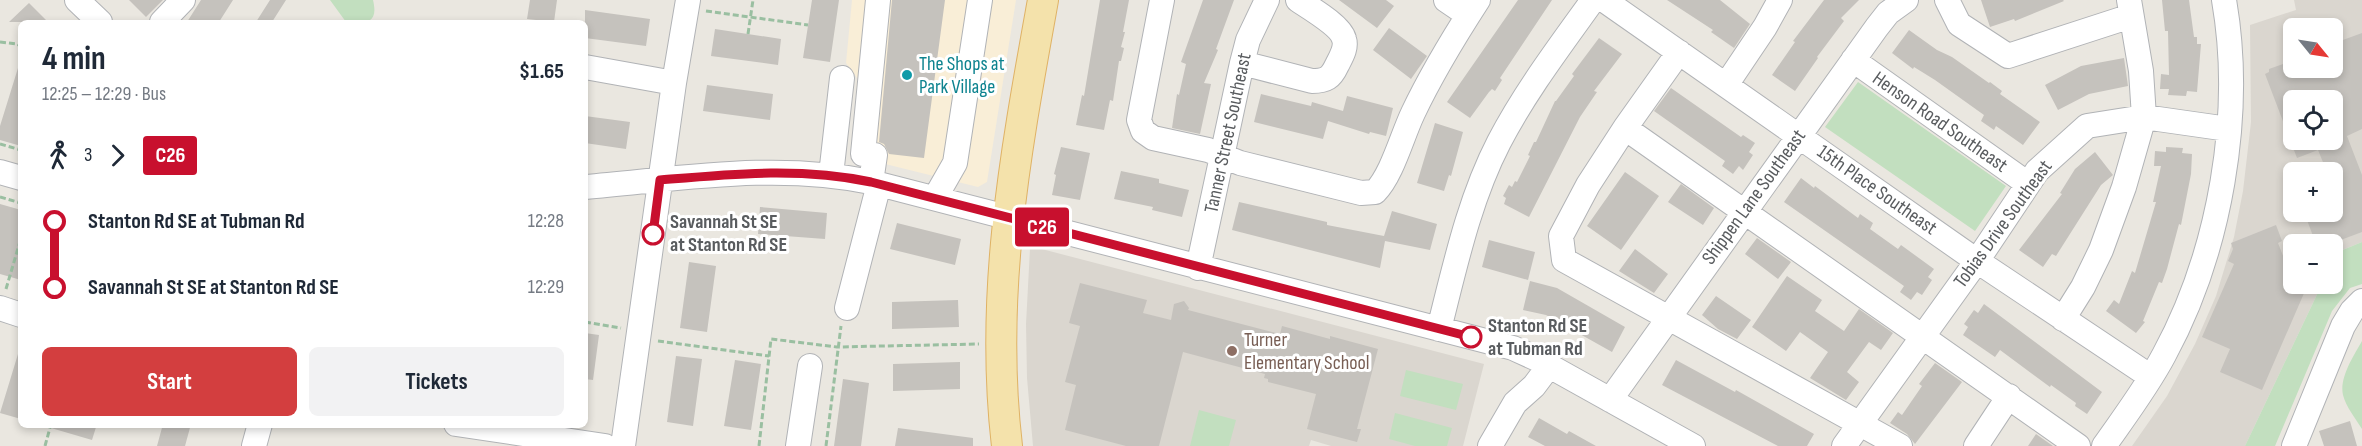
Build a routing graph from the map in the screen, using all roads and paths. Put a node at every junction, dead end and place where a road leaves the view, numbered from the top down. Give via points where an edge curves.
1 (77, 0) edge
2 (183, 0) edge
3 (753, 0) edge
4 (878, 0) edge
5 (980, 0) edge
6 (1043, 0) edge
7 (1162, 0) edge
8 (1267, 0) edge
9 (1298, 0) edge
10 (1446, 0) edge
11 (1593, 0) edge
12 (1906, 0) edge
13 (1947, 0) edge
14 (2224, 0) edge
15 (1778, 1) edge
16 (1611, 3) edge
17 (696, 5) edge
18 (1473, 8) edge
19 (2130, 8) edge
20 (751, 18) junction
21 (98, 20) edge
22 (164, 20) edge
23 (808, 25) dead end
24 (748, 34) dead end
25 (0, 42) edge
26 (18, 45) edge
27 (1679, 52) junction
28 (1853, 60) junction
29 (1242, 63) junction
30 (588, 69) edge
31 (842, 78) dead end
32 (674, 83) junction
33 (1725, 85) junction
34 (2144, 117) junction
35 (1625, 128) junction
36 (2228, 129) junction
37 (1798, 135) junction
38 (0, 144) edge
39 (18, 149) edge
40 (1222, 156) junction
41 (0, 172) edge
42 (831, 175) junction
43 (18, 177) edge
44 (660, 180) junction
45 (875, 183) junction
46 (2028, 184) junction
47 (588, 187) edge
48 (0, 197) edge
49 (935, 198) junction
50 (18, 202) edge
51 (1744, 210) junction
52 (1009, 218) junction
53 (18, 248) edge
54 (1977, 261) junction
55 (1198, 268) junction
56 (3, 299) edge
57 (2362, 301) edge
58 (847, 308) joint
59 (18, 312) edge
60 (1669, 317) junction
61 (2063, 319) junction
62 (588, 322) edge
63 (622, 328) dead end
64 (1439, 329) junction
65 (1922, 336) junction
66 (658, 341) dead end
67 (984, 344) dead end
68 (837, 347) junction
69 (769, 356) junction
70 (810, 366) dead end
71 (1549, 366) junction
72 (2151, 377) junction
73 (2009, 396) junction
74 (1610, 400) junction
75 (1860, 424) junction
76 (50, 428) edge
77 (259, 428) edge
78 (483, 428) edge
79 (45, 446) edge
80 (254, 446) edge
81 (605, 446) edge
82 (623, 446) edge
83 (759, 446) edge
84 (798, 446) edge
85 (825, 446) edge
86 (1007, 446) edge
87 (1490, 446) edge
88 (1693, 446) edge
89 (1844, 446) edge
90 (1900, 446) edge
91 (1976, 446) edge
92 (2078, 446) edge
93 (2104, 446) edge
94 (2294, 446) edge

1 - 21 street
2 - 22 street
3 - 20 path
4 - 45 street via 863,153 875,155
5 - 49 street via 955,163
6 - 52 main road via 1018,137
7 - 40 street via 1139,120 1143,131 1153,138
8 - 29 street, Tanner Street Southeast
9 - 29 street via 1341,31 1344,51 1333,74 1322,81 1312,81
10 - 18 street
11 - 64 street via 1499,142 1455,262
12 - 28 street, Shippen Lane Southeast via 1888,14
13 - 19 street via 1959,24 2008,56
14 - 36 street via 2230,51
15 - 33 street via 1766,27
16 - 27 street, 15th Place Southeast
17 - 20 path
17 - 32 street
18 - 40 street via 1439,62 1385,182 1375,192 1361,193
19 - 34 street
20 - 23 path
20 - 24 path
25 - 26 path
27 - 33 street, 15th Place Southeast
27 - 35 street
28 - 37 street, Shippen Lane Southeast
28 - 46 street, Henson Road Southeast
29 - 40 street, Tanner Street Southeast
30 - 32 street
31 - 42 street
32 - 44 street
33 - 37 street, 15th Place Southeast
34 - 36 street, Tobias Drive Southeast
34 - 46 street, Tobias Drive Southeast via 2087,126 2057,151
34 - 61 street via 2101,250
35 - 51 street
35 - 60 street via 1588,184 1561,236 1564,260
36 - 72 street via 2214,217 2197,279 2177,329
37 - 51 street, Shippen Lane Southeast
37 - 54 street, 15th Place Southeast
38 - 39 path
40 - 55 street, Tanner Street Southeast
41 - 43 street
42 - 44 street via 763,172
42 - 45 street
44 - 47 street
44 - 82 street
45 - 49 street
45 - 58 street
46 - 54 street, Tobias Drive Southeast
48 - 50 path
49 - 52 street
51 - 60 street, Shippen Lane Southeast
51 - 65 street
52 - 55 street
52 - 86 main road via 1000,341
53 - 56 path
54 - 61 street, 15th Place Southeast
54 - 65 street, Tobias Drive Southeast
55 - 64 street
56 - 59 street
57 - 94 street via 2343,326
58 - 68 path
60 - 74 street, Shippen Lane Southeast
60 - 75 street
61 - 72 street, 15th Place Southeast
62 - 63 path
64 - 71 street via 1513,348
65 - 73 street
65 - 75 street, Tobias Drive Southeast
66 - 69 path
67 - 68 path
68 - 69 path via 771,339
68 - 85 path
69 - 83 path
70 - 84 street
71 - 74 street
71 - 87 street via 1515,403
72 - 93 street
73 - 91 street
73 - 92 street
74 - 88 street
75 - 89 street, Tobias Drive Southeast
75 - 90 street
76 - 79 path
77 - 80 street
78 - 81 street

